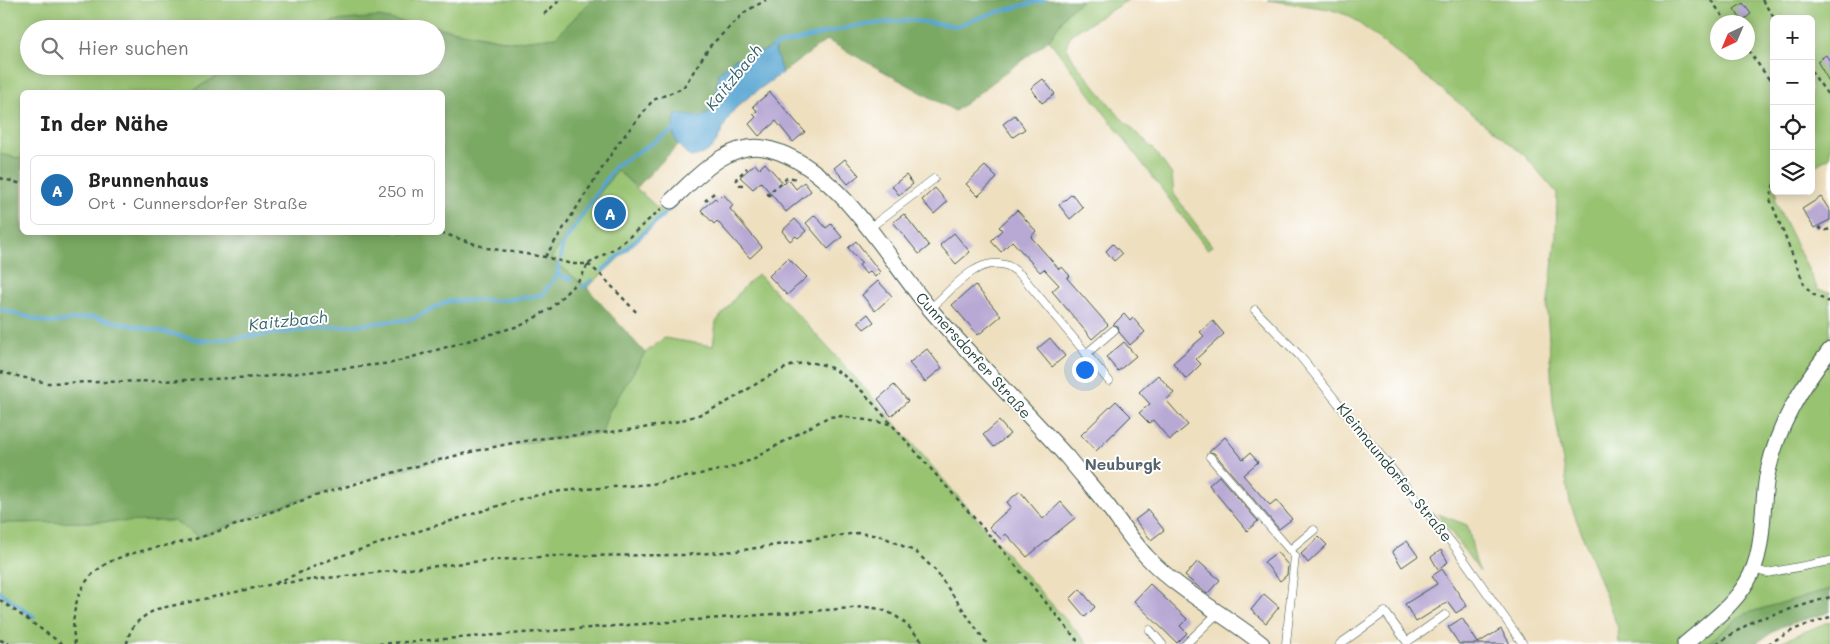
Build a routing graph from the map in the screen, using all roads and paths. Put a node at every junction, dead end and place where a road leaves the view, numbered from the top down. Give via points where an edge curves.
1 (560, 0) edge
2 (766, 0) edge
3 (1711, 0) edge
4 (1762, 0) edge
5 (544, 14) dead end
6 (1722, 15) edge
7 (1772, 15) edge
8 (1755, 60) edge
9 (1815, 77) edge
10 (1770, 80) edge
11 (1830, 98) edge
12 (747, 168) dead end
13 (0, 178) edge
14 (934, 179) dead end
15 (805, 180) dead end
16 (20, 183) edge
17 (743, 185) dead end
18 (715, 192) dead end
19 (1771, 195) edge
20 (770, 196) dead end
21 (671, 201) joint
22 (705, 202) dead end
23 (1819, 227) dead end
24 (868, 229) junction
25 (1830, 229) edge
26 (445, 234) edge
27 (545, 257) junction
28 (588, 264) junction
29 (1830, 302) edge
30 (930, 309) junction
31 (1254, 310) dead end
32 (638, 314) dead end
33 (1114, 330) dead end
34 (1830, 350) edge
35 (1086, 354) junction
36 (0, 372) edge
37 (1109, 381) dead end
38 (891, 424) junction
39 (1210, 457) dead end
40 (1314, 530) dead end
41 (1290, 550) junction
42 (1830, 561) edge
43 (1753, 569) junction
44 (273, 584) junction
45 (1830, 598) edge
46 (0, 600) edge
47 (1219, 612) junction
48 (1445, 615) dead end
49 (1830, 617) edge
50 (1150, 630) dead end
51 (0, 640) edge
52 (10, 644) edge
53 (62, 644) edge
54 (75, 644) edge
55 (127, 644) edge
56 (379, 644) edge
57 (925, 644) edge
58 (987, 644) edge
59 (1080, 644) edge
60 (1162, 644) edge
61 (1186, 644) edge
62 (1262, 644) edge
63 (1286, 644) edge
64 (1340, 644) edge
65 (1523, 644) edge
66 (1685, 644) edge
67 (1716, 644) edge
68 (1768, 644) edge

1 - 5 path
2 - 27 path via 745,12 710,46 683,88 654,100 617,145
3 - 6 path
4 - 7 path
8 - 10 path
9 - 11 path
12 - 17 path via 736,179
13 - 16 path
14 - 24 lane
15 - 20 path via 788,177 768,194
18 - 22 path
19 - 29 path via 1804,284 1812,294
21 - 24 street, Cunnersdorfer Straße via 708,168 731,153 762,147 788,156 813,172 837,192
21 - 28 path via 620,245
23 - 25 path via 1821,231
24 - 30 street, Cunnersdorfer Straße
26 - 27 path via 487,248
27 - 28 path via 572,264
28 - 32 path
28 - 36 path via 582,278 550,309 522,325 392,363 262,377 158,381 47,383
30 - 35 lane via 974,269 990,263 1007,265 1022,276
30 - 47 street, Cunnersdorfer Straße via 1067,458 1146,556 1186,590
31 - 65 lane, Kleinnaundorfer Straße via 1305,361 1455,547
33 - 35 lane
34 - 43 street via 1783,420 1768,471 1760,540
35 - 37 lane
38 - 44 path via 828,417 751,460 729,468 652,484 561,491 523,498 334,558
38 - 54 path via 847,376 827,366 806,363 788,367 720,406 690,418 651,427 546,438 448,458 336,489 199,538 119,558 100,567 84,584 75,607 72,629
38 - 59 path via 1006,554
39 - 41 lane
40 - 41 lane
41 - 63 lane via 1295,556
42 - 43 lane via 1767,572
43 - 66 street via 1735,599
44 - 55 path via 157,609 134,625
44 - 58 path via 482,561 727,552 857,533 881,536 916,552 936,571
45 - 67 path via 1755,620
46 - 53 path
47 - 61 lane
47 - 62 street, Cunnersdorfer Straße
48 - 64 lane via 1407,642 1386,612
49 - 68 path via 1795,629
50 - 60 lane
51 - 52 path
56 - 57 path via 865,607 888,610 898,616

